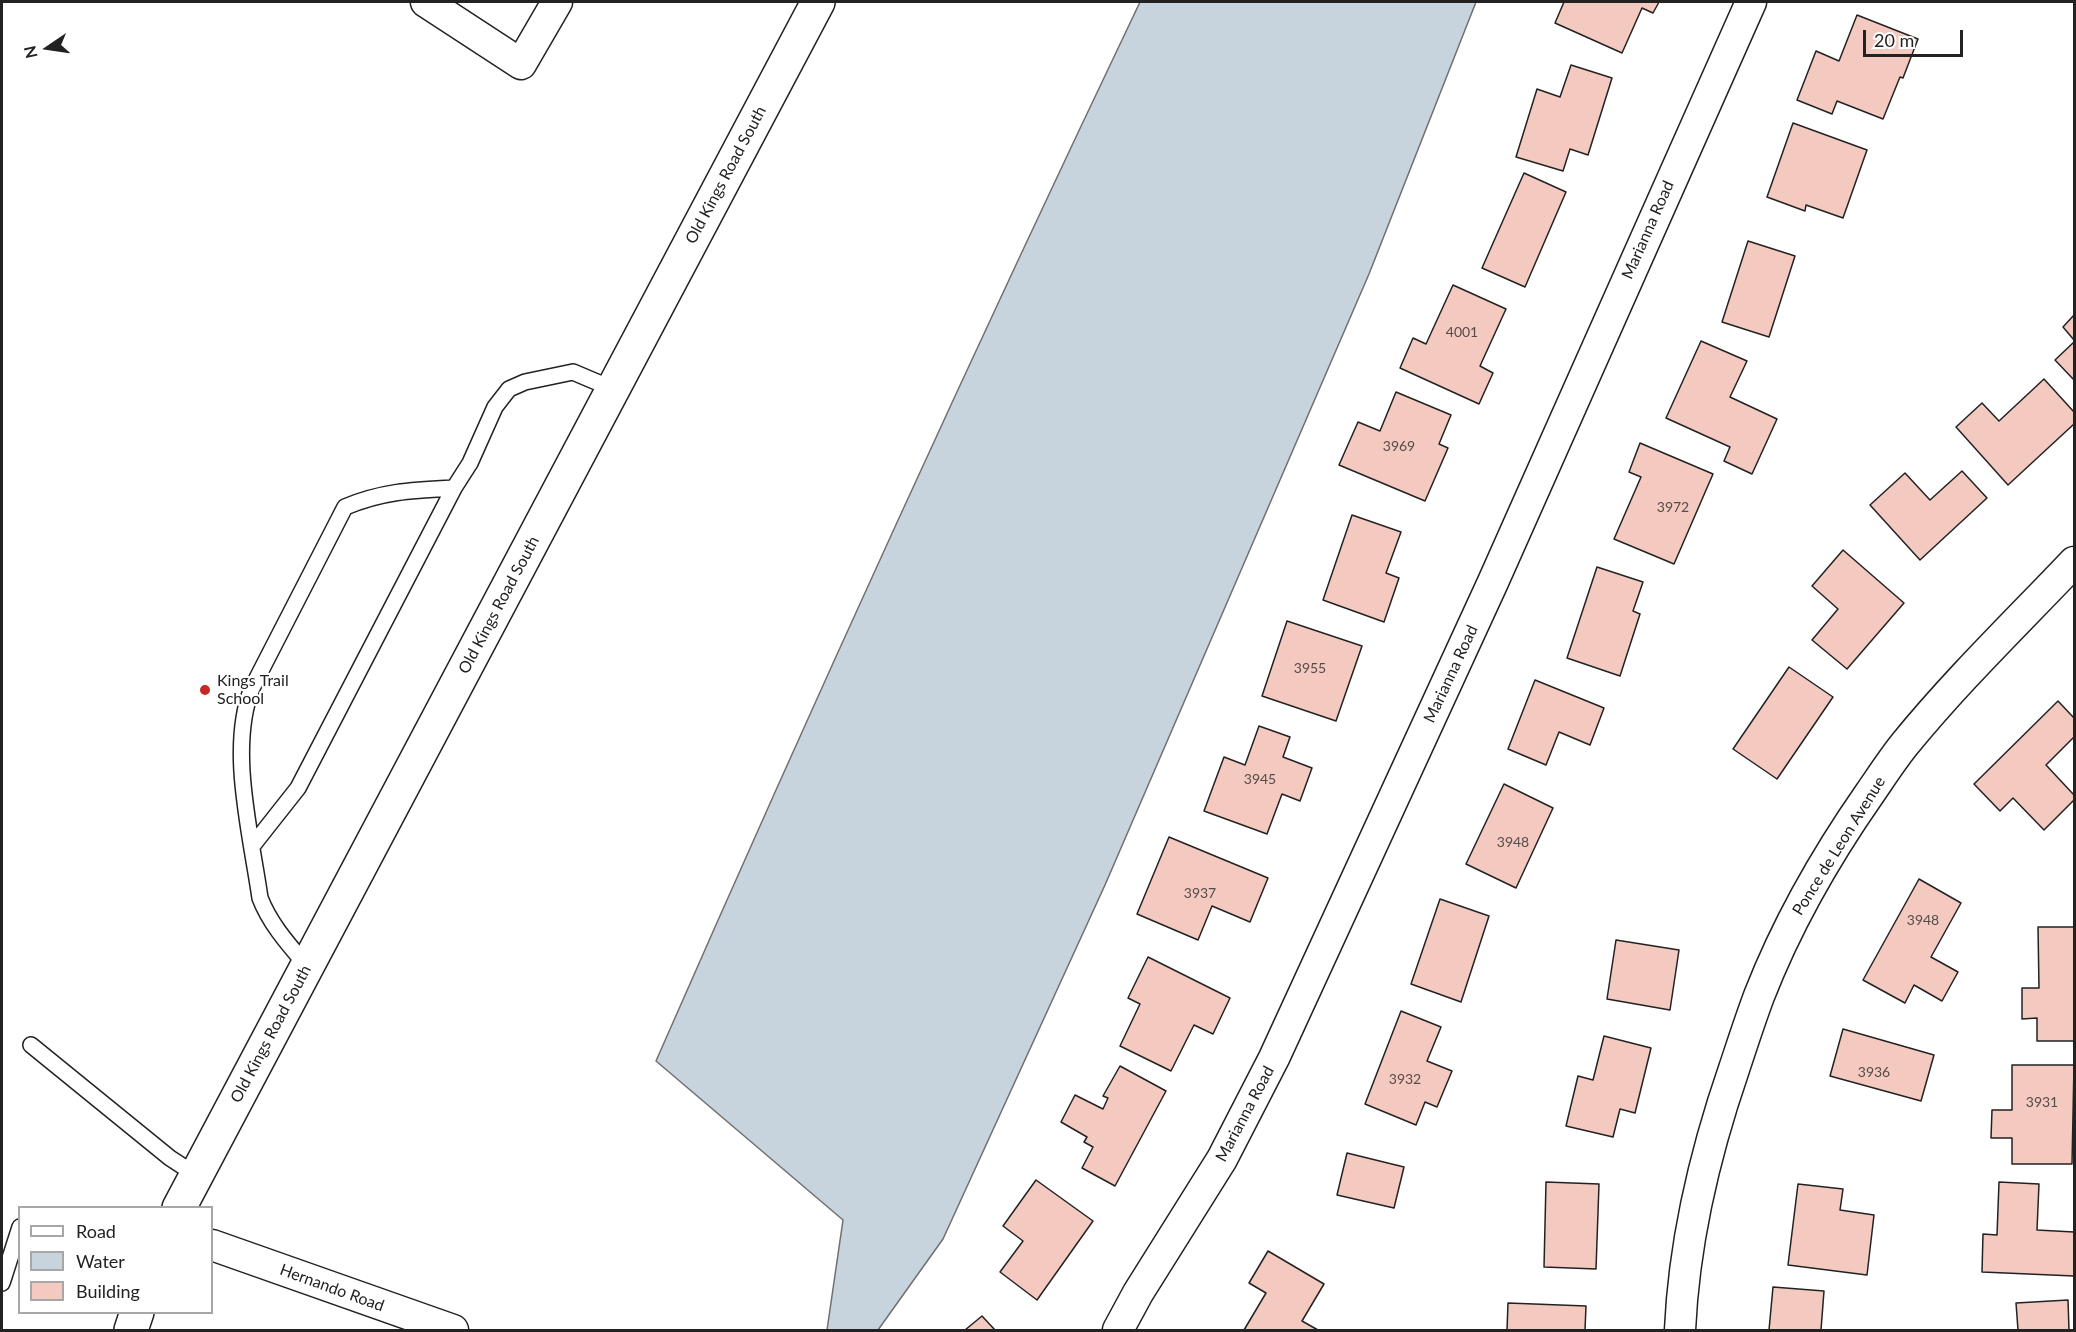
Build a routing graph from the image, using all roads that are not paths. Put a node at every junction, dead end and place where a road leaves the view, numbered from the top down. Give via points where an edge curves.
1 (426, 2) edge
2 (557, 2) edge
3 (818, 2) edge
4 (1750, 2) edge
5 (613, 389) junction
6 (454, 488) junction
7 (2074, 562) edge
8 (253, 845) junction
9 (307, 966) junction
10 (31, 1046) dead end
11 (196, 1175) junction
12 (180, 1206) edge
13 (18, 1233) edge
14 (213, 1245) edge
15 (2, 1283) edge
16 (136, 1314) edge
17 (131, 1330) edge
18 (453, 1330) edge
19 (1118, 1330) edge
20 (1680, 1330) edge

1 - 2 street via 521,64
3 - 5 street, Old Kings Road South
4 - 19 street, Marianna Road via 1493,582 1274,1058 1222,1159
5 - 6 lane via 573,372 509,389 495,407
5 - 9 street, Old Kings Road South
6 - 8 lane via 298,788
6 - 8 lane via 402,490 345,507 244,707 242,772
7 - 20 street, Ponce de Leon Avenue via 1903,746 1855,814 1794,918 1759,995 1719,1112 1695,1206
8 - 9 lane via 265,910
9 - 11 street, Old Kings Road South
10 - 11 lane
11 - 12 street, Old Kings Road South
13 - 15 lane
14 - 18 street, Hernando Road
16 - 17 street

